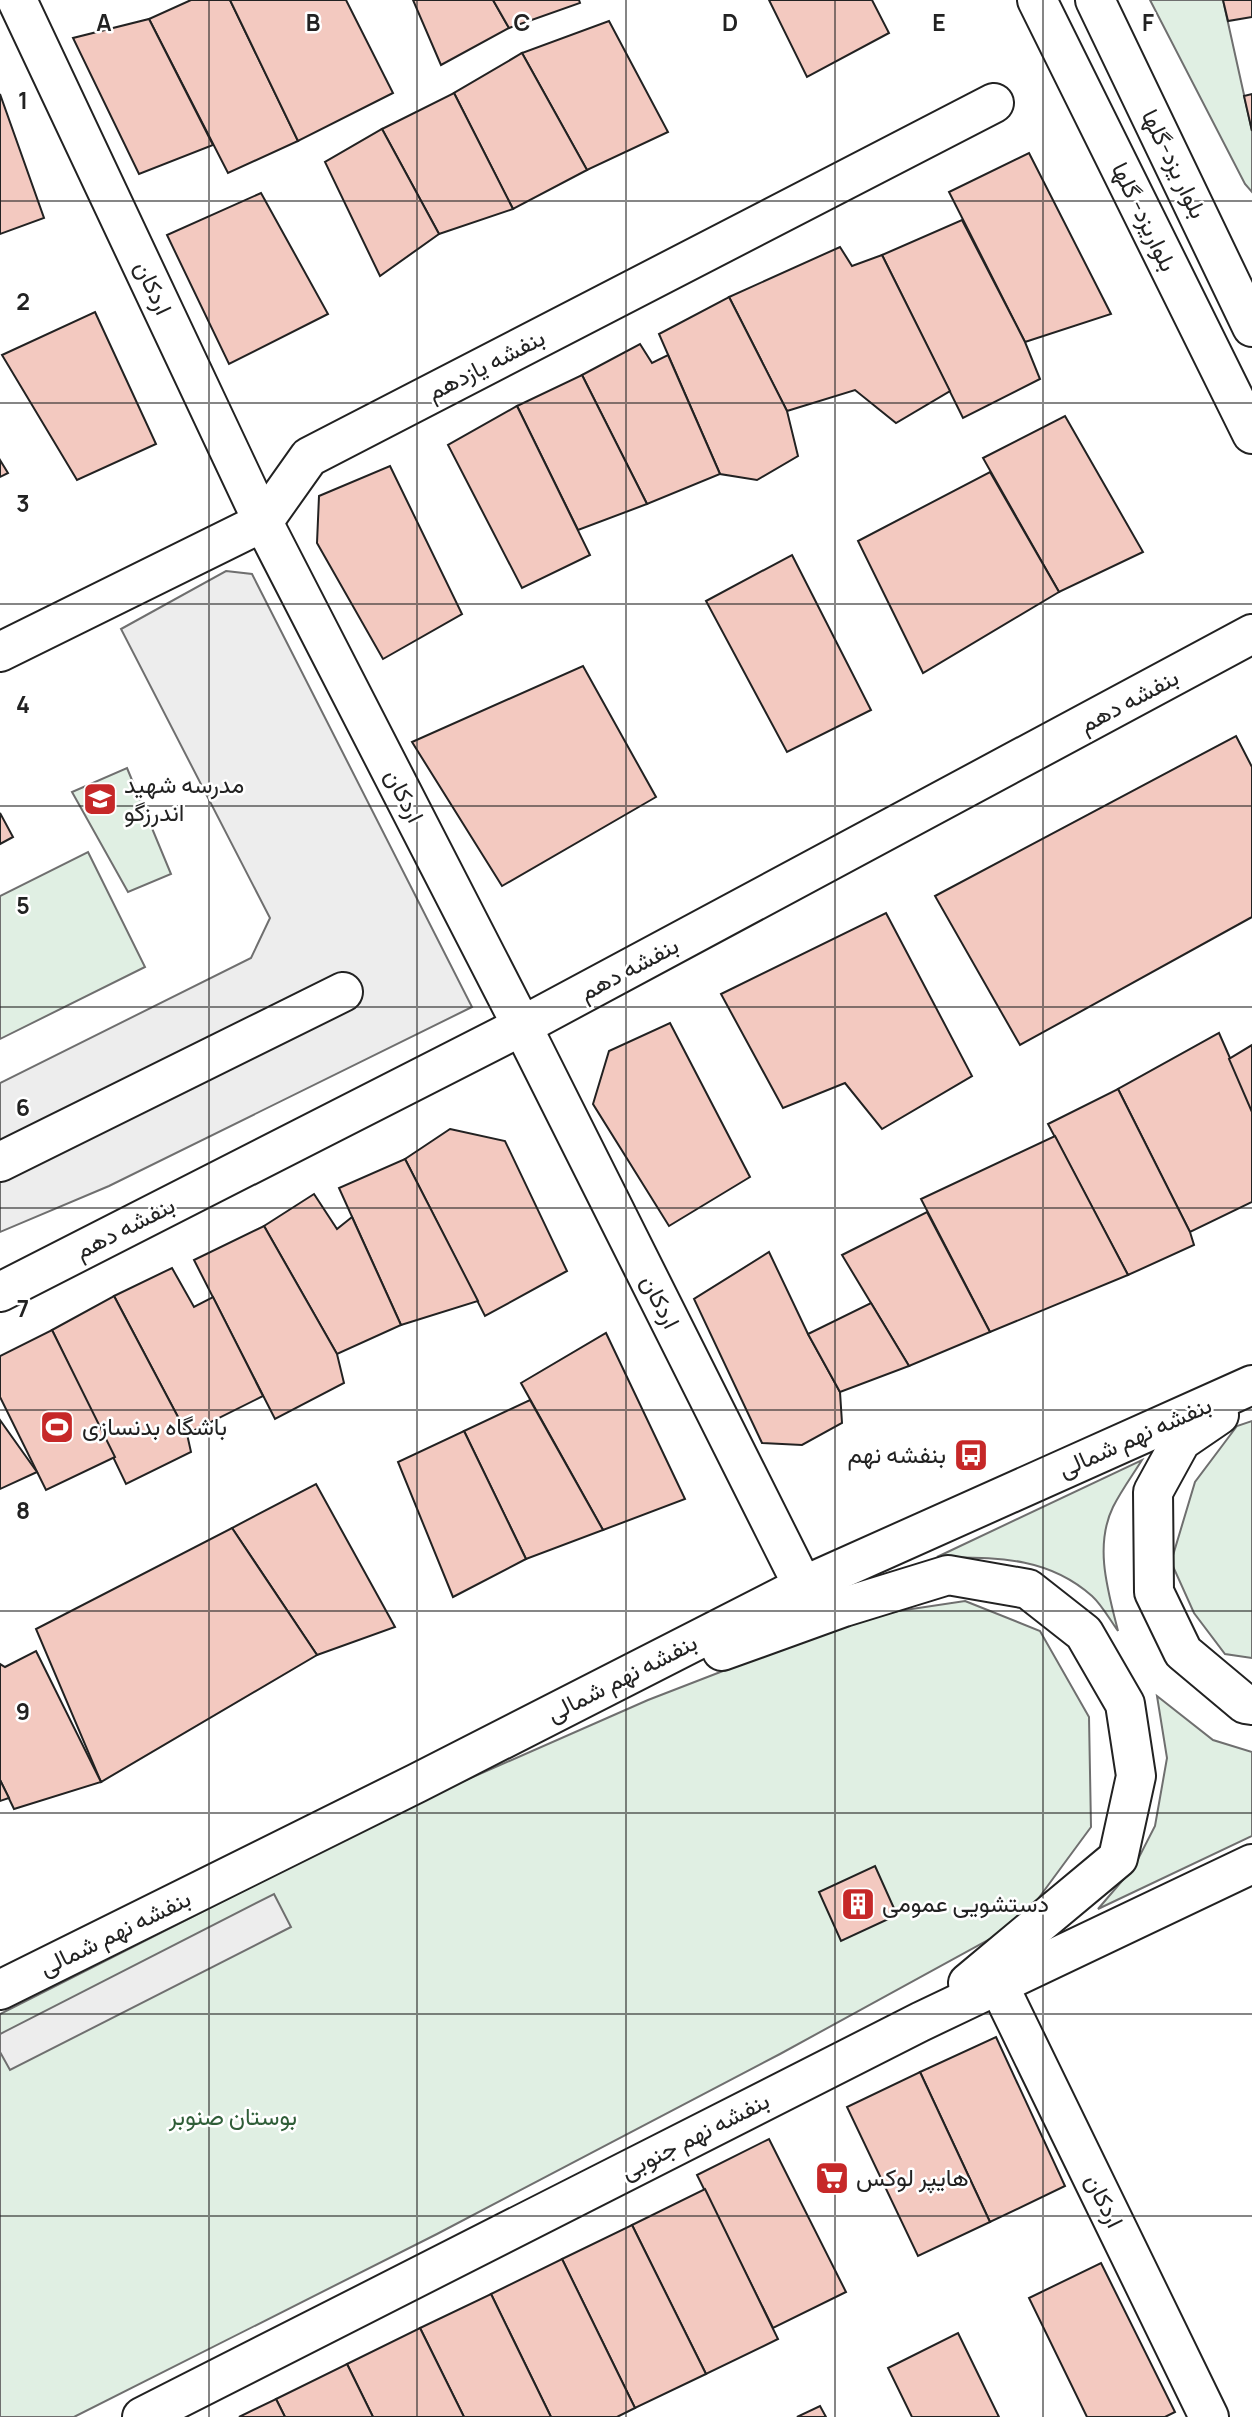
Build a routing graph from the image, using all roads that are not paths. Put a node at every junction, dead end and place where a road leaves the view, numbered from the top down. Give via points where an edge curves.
1 (5, 0) edge
2 (17, 0) edge
3 (1037, 0) edge
4 (1095, 0) edge
5 (0, 3) edge
6 (994, 103) dead end
7 (1252, 327) edge
8 (1252, 434) edge
9 (263, 522) junction
10 (1252, 634) edge
11 (0, 652) edge
12 (344, 992) dead end
13 (522, 1026) junction
14 (0, 1163) edge
15 (0, 1292) edge
16 (1252, 1385) edge
17 (1252, 1392) edge
18 (803, 1586) junction
19 (1252, 1705) edge
20 (418, 1783) junction
21 (1252, 1864) edge
22 (998, 1984) junction
23 (0, 1990) edge
24 (920, 2022) junction
25 (142, 2417) edge
26 (1209, 2417) edge

1 - 5 main road
2 - 9 main road, اردکان
3 - 8 main road, بلواریزد- گلها
4 - 7 main road, بلوار یزد-گلها
6 - 9 main road, بنفشه یازدهم via 309,457
9 - 11 main road, بنفشه یازدهم
9 - 13 main road, اردکان
10 - 13 main road, بنفشه دهم
12 - 14 main road
13 - 15 main road, بنفشه دهم
13 - 18 main road, اردکان
16 - 18 main road, بنفشه نهم شمالی
17 - 19 main road via 1181,1441 1153,1492 1154,1592 1183,1652 1244,1704
18 - 20 main road, بنفشه نهم شمالی
20 - 23 main road, بنفشه نهم شمالی
20 - 24 main road via 740,1644 844,1607 948,1575 1028,1589 1084,1633 1125,1704 1136,1776 1118,1858
21 - 22 main road, بنفشه نهم جنوبی
22 - 24 main road, بنفشه نهم جنوبی
22 - 26 main road, اردکان
24 - 25 main road, بنفشه نهم جنوبی

